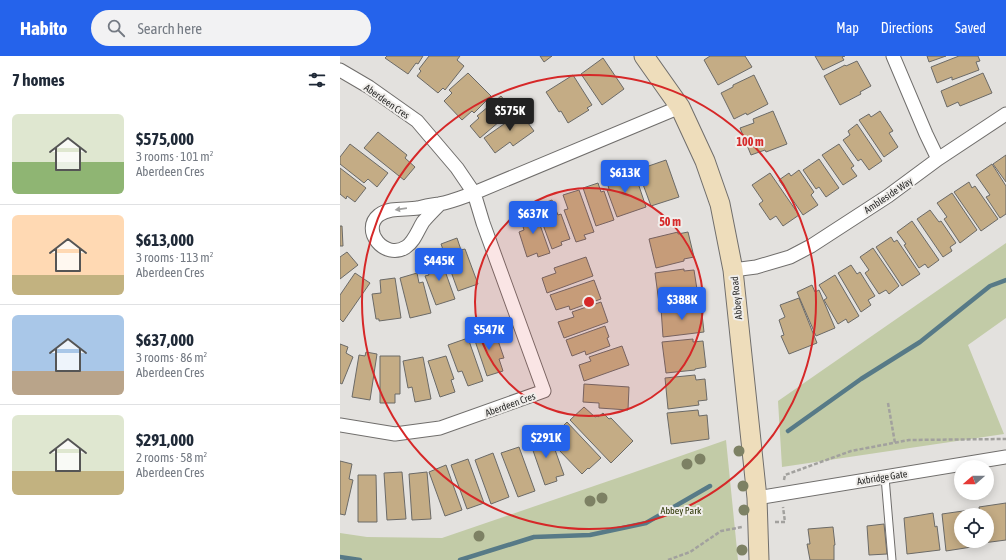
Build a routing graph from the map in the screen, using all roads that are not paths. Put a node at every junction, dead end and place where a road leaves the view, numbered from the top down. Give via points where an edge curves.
1 (644, 56) edge
2 (893, 56) edge
3 (340, 70) edge
4 (680, 107) junction
5 (1006, 114) edge
6 (938, 159) junction
7 (474, 193) junction
8 (440, 204) junction
9 (733, 270) junction
10 (340, 425) edge
11 (1006, 457) edge
12 (885, 477) junction
13 (757, 498) junction
14 (760, 560) edge
15 (892, 560) edge

1 - 4 street, Abbey Road
2 - 6 street
3 - 7 street, Aberdeen Cres via 417,121 457,168
4 - 7 street
4 - 9 street, Abbey Road via 705,161 720,204
5 - 6 street, Ambleside Way
6 - 9 street, Ambleside Way via 888,196 811,246 790,257 756,267
7 - 8 street
7 - 10 street, Aberdeen Cres via 544,391 440,428 395,434
8 -> 8 street via 391,210 378,216 373,230 377,243 390,250 406,248 424,221
9 - 13 street, Abbey Road
11 - 12 street, Axbridge Gate
12 - 13 street, Axbridge Gate
12 - 15 lane
13 - 14 street, Abbey Road

